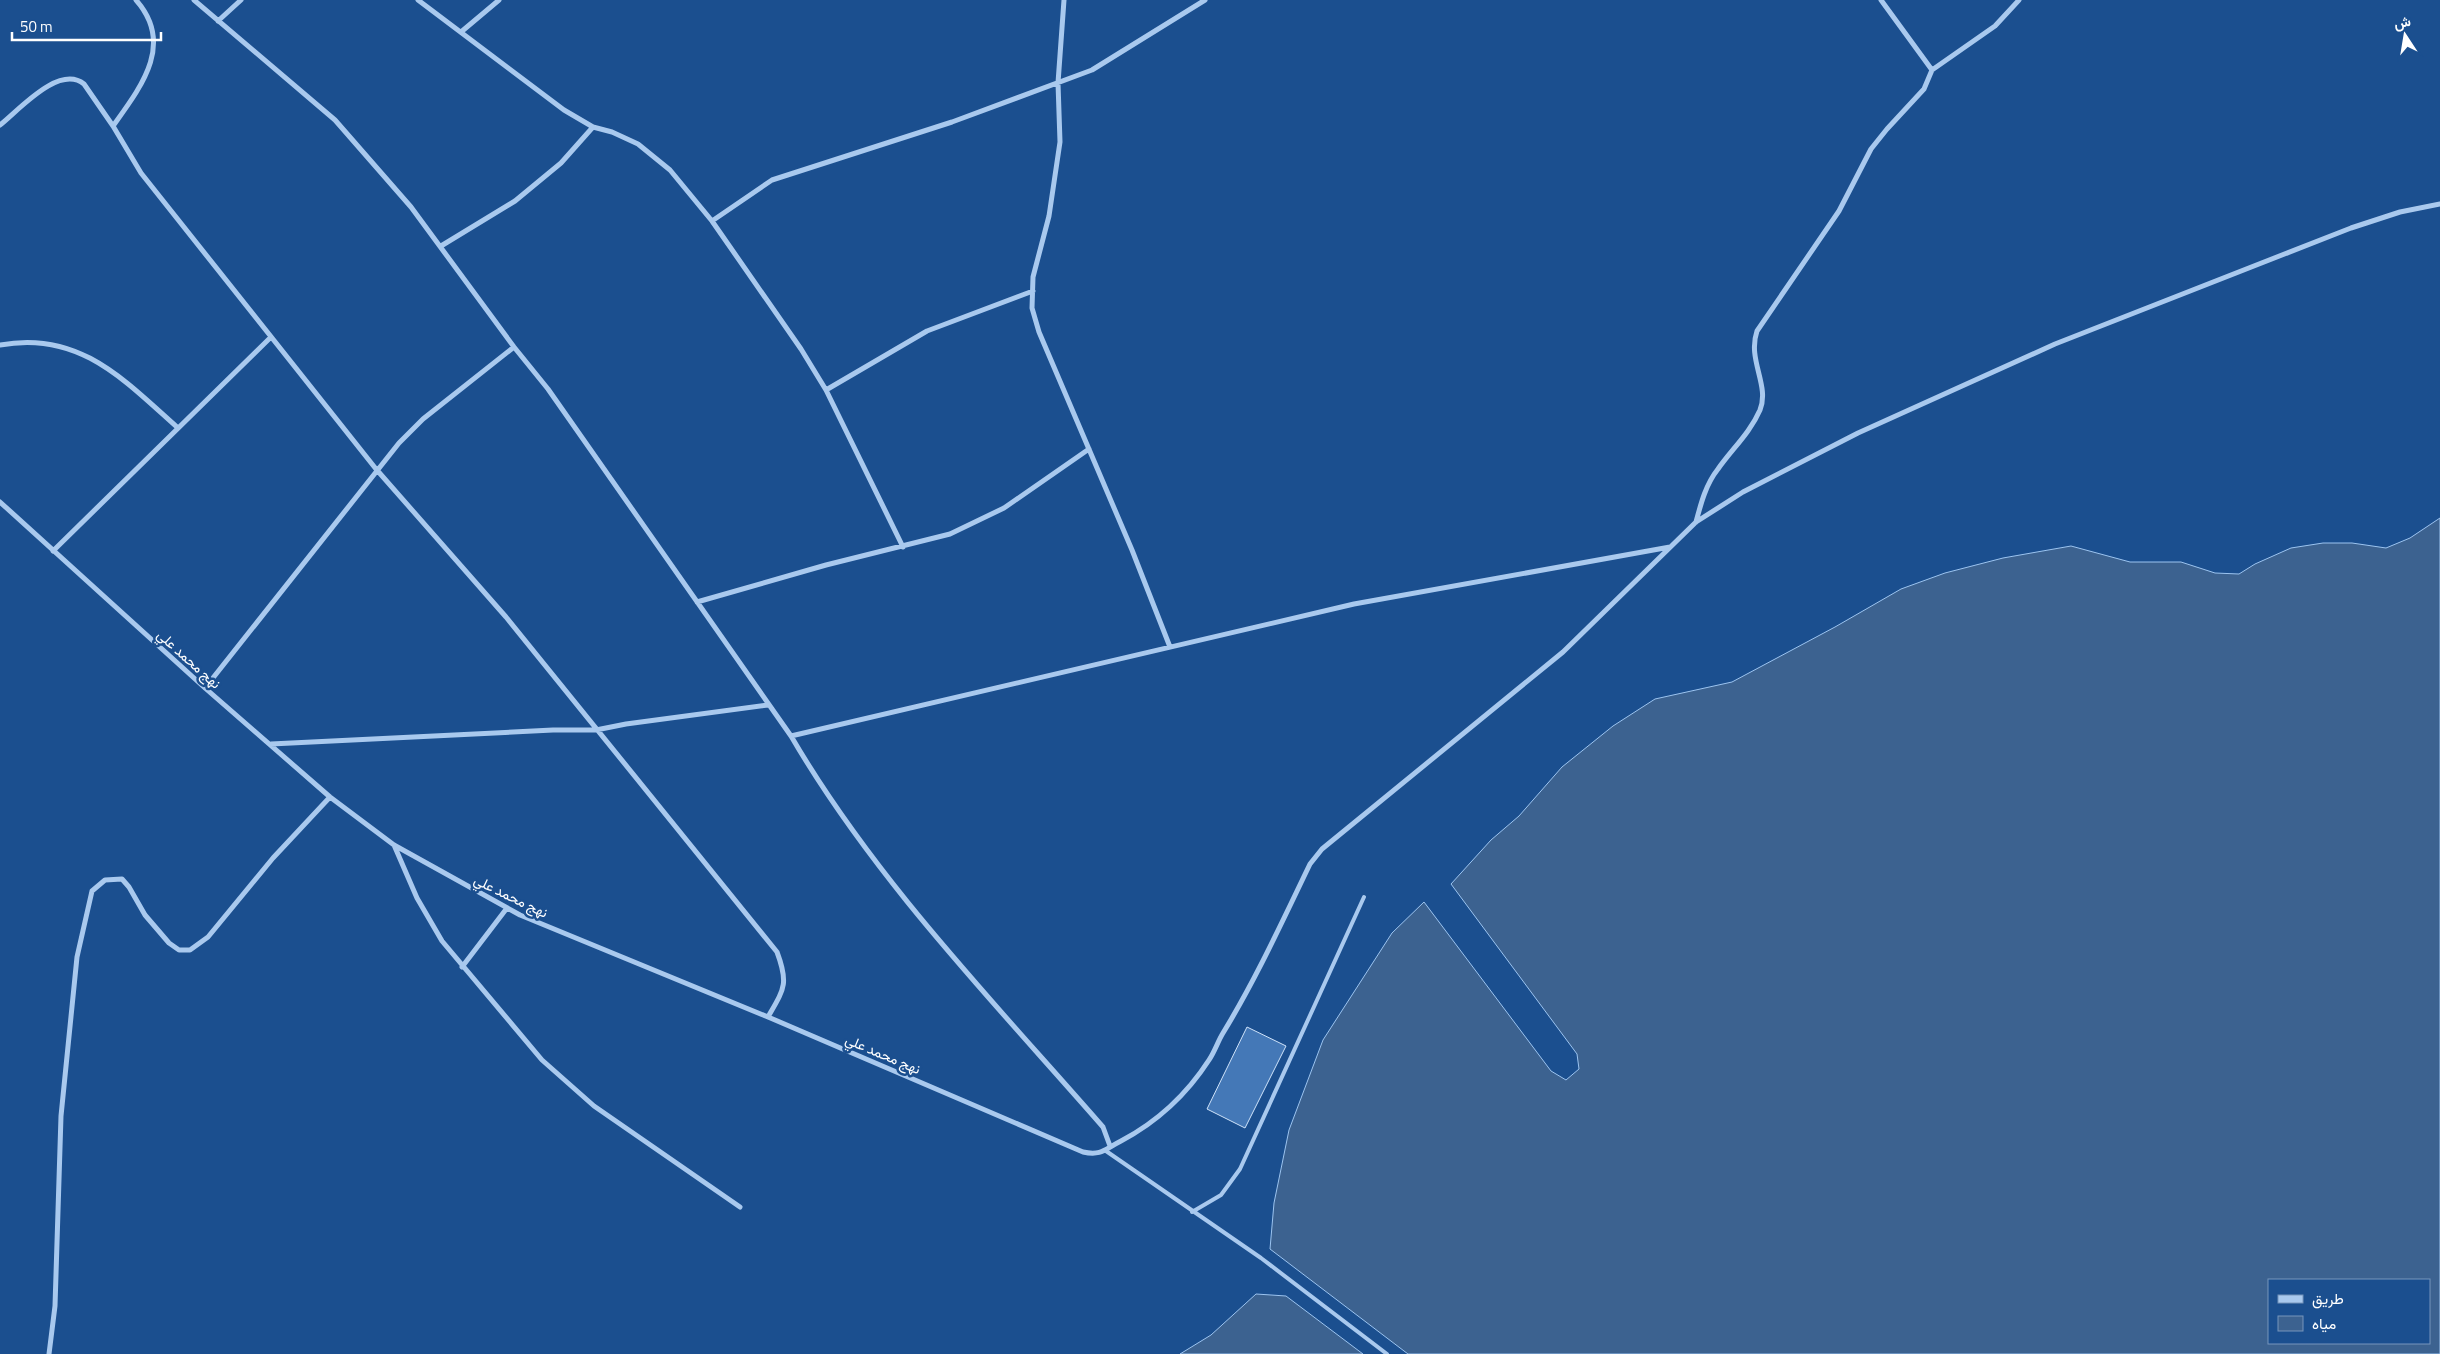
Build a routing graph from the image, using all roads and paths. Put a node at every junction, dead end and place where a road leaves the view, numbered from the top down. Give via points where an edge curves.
1 (136, 0) edge
2 (194, 0) edge
3 (241, 0) edge
4 (418, 0) edge
5 (499, 0) edge
6 (1064, 0) edge
7 (1206, 0) edge
8 (1881, 0) edge
9 (2019, 0) edge
10 (218, 20) junction
11 (461, 32) junction
12 (1932, 70) junction
13 (1058, 83) junction
14 (0, 125) edge
15 (113, 126) junction
16 (593, 127) junction
17 (2440, 204) edge
18 (712, 221) junction
19 (441, 246) junction
20 (1033, 291) junction
21 (271, 337) junction
22 (0, 345) edge
23 (514, 347) junction
24 (826, 390) junction
25 (178, 428) junction
26 (1089, 449) junction
27 (376, 469) junction
28 (0, 502) edge
29 (1696, 522) junction
30 (1672, 546) junction
31 (903, 547) junction
32 (53, 551) junction
33 (697, 602) junction
34 (1170, 647) junction
35 (205, 688) junction
36 (768, 705) junction
37 (596, 730) junction
38 (791, 736) junction
39 (270, 744) junction
40 (330, 797) junction
41 (394, 845) junction
42 (1364, 897) dead end
43 (507, 908) junction
44 (462, 966) junction
45 (768, 1018) junction
46 (1110, 1146) junction
47 (1106, 1151) junction
48 (740, 1207) dead end
49 (1192, 1212) junction
50 (49, 1354) edge
51 (1387, 1354) edge

1 - 15 street via 152,22 154,58 131,102
2 - 10 street
3 - 10 street
4 - 11 street
5 - 11 street
6 - 13 street
7 - 13 street via 1092,70
8 - 12 street
9 - 12 street via 1995,26
10 - 19 street via 335,120
11 - 16 street via 564,110
12 - 29 street via 1924,89 1871,149 1839,211 1757,331 1753,346 1763,397 1760,409 1744,437 1709,482
13 - 18 street via 952,122 772,180
13 - 20 street via 1060,142
14 - 15 street via 54,82 70,78 84,84
15 - 21 street via 141,173
16 - 18 street via 638,144 670,170
16 - 19 street via 561,163 515,201
17 - 29 street via 2400,212 2352,228 2054,344 1858,433 1743,492
18 - 24 street
19 - 23 street
20 - 24 street via 928,330
20 - 26 street via 1032,308 1039,332
21 - 25 street
21 - 27 street
22 - 25 street via 35,342 63,346 89,356 126,382
23 - 27 street via 423,420
23 - 33 street via 548,388
24 - 31 street
25 - 32 street
26 - 31 street via 1004,508 950,534
26 - 34 street
27 - 35 street
27 - 37 street via 506,617
28 - 32 street, نهج محمد علي
29 - 30 street
30 - 34 street via 1354,604
30 - 46 street via 1570,645 1322,849 1310,864 1245,998 1198,1076 1169,1107 1140,1131
31 - 33 street
32 - 35 street, نهج محمد علي
33 - 36 street
34 - 38 street
35 - 39 street, نهج محمد علي
36 - 37 street
36 - 38 street
37 - 39 street
37 - 45 street via 776,952 784,972 783,991
38 - 46 street via 820,785 888,876 1103,1127
39 - 40 street, نهج محمد علي
40 - 41 street, نهج محمد علي
40 - 50 street via 266,864 208,937 190,950 179,950 169,943 145,915 122,878 104,880 92,890 78,957 67,1042 61,1116 55,1306
41 - 43 street, نهج محمد علي
41 - 44 street via 430,922
42 - 49 lane via 1240,1169 1221,1195
43 - 44 street
43 - 45 street, نهج محمد علي
44 - 48 street via 542,1060 594,1106
45 - 47 street, نهج محمد علي via 1083,1152
46 - 47 street
47 - 49 lane
49 - 51 lane via 1261,1258

